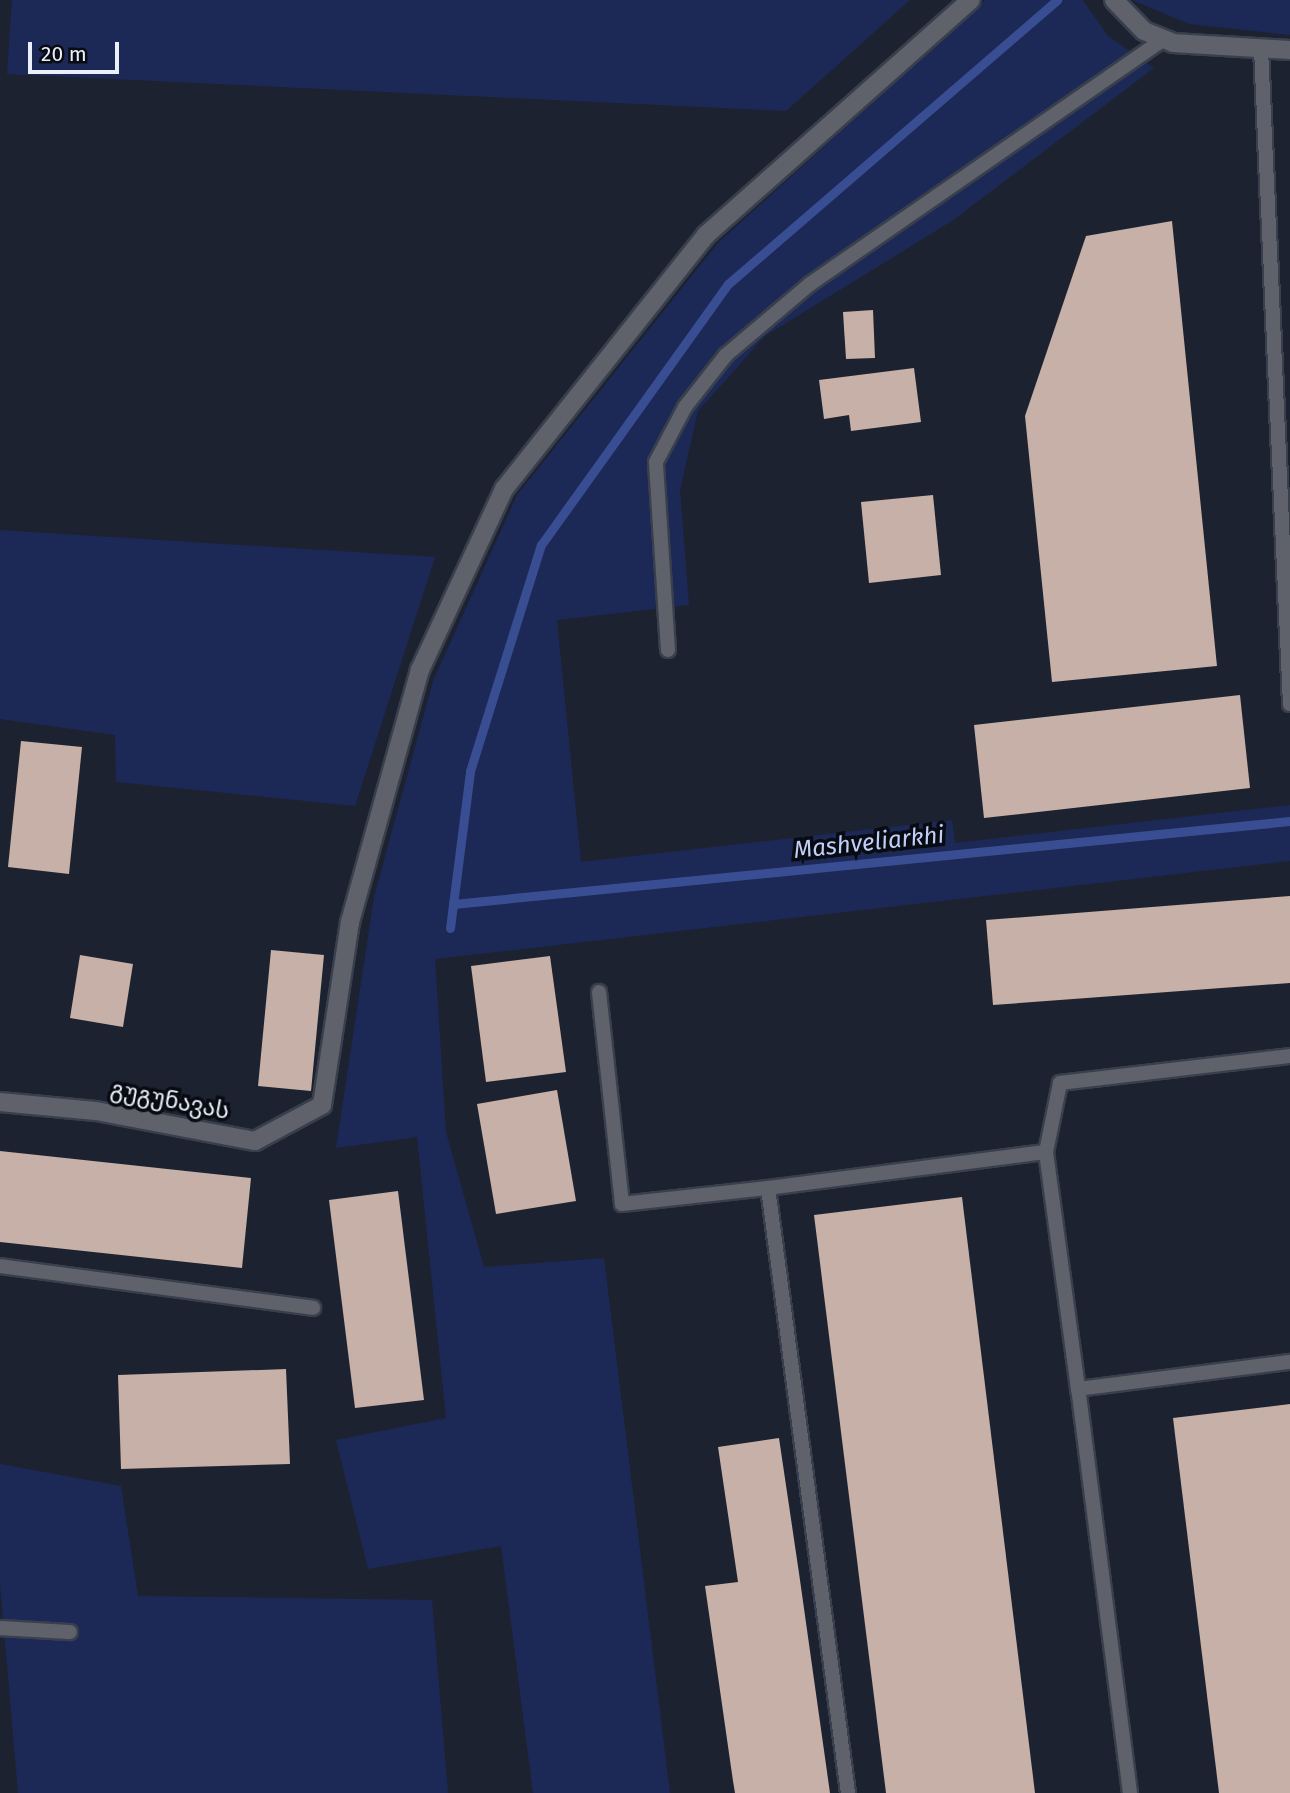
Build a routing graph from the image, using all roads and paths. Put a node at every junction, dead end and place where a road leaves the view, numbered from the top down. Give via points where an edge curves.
1 (971, 0) edge
2 (1114, 0) edge
3 (1164, 39) junction
4 (1261, 48) junction
5 (1290, 50) edge
6 (668, 650) dead end
7 (1290, 704) edge
8 (599, 992) dead end
9 (1290, 1056) edge
10 (0, 1102) edge
11 (1046, 1152) junction
12 (768, 1188) junction
13 (0, 1266) edge
14 (313, 1308) dead end
15 (1290, 1362) edge
16 (1078, 1389) junction
17 (0, 1628) edge
18 (70, 1632) dead end
19 (848, 1793) edge
20 (1130, 1793) edge

1 - 10 street, გუგუნავას via 706,234 504,489 420,670 350,922 322,1105 255,1141 96,1111
2 - 3 street via 1144,31
3 - 4 street
3 - 6 lane via 810,284 726,355 685,407 656,462
4 - 5 street
4 - 7 lane
8 - 12 lane via 622,1204
9 - 11 lane via 1060,1083
11 - 12 lane
11 - 16 lane
12 - 19 lane
13 - 14 lane
15 - 16 lane
16 - 20 lane
17 - 18 lane

